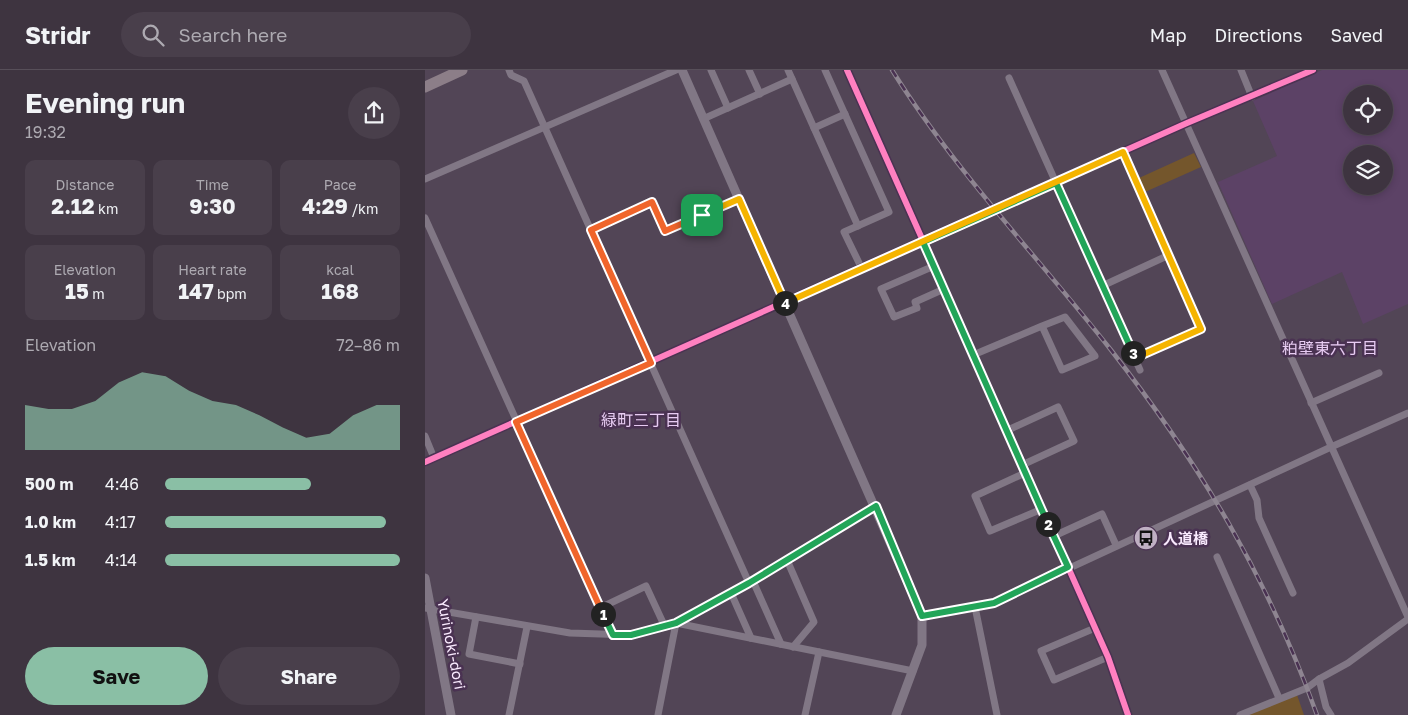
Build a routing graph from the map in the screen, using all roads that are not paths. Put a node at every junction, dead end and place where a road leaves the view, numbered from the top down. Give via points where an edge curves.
1 (462, 70) edge
2 (509, 70) edge
3 (676, 70) edge
4 (682, 70) edge
5 (711, 70) edge
6 (749, 70) edge
7 (788, 70) edge
8 (825, 70) edge
9 (847, 70) edge
10 (1163, 70) edge
11 (1241, 70) edge
12 (1313, 70) edge
13 (1009, 78) dead end
14 (792, 79) junction
15 (425, 86) edge
16 (760, 94) junction
17 (1252, 97) junction
18 (728, 108) junction
19 (845, 114) junction
20 (703, 119) junction
21 (1187, 123) junction
22 (544, 128) junction
23 (814, 128) junction
24 (1123, 152) junction
25 (425, 179) edge
26 (1056, 183) junction
27 (739, 199) junction
28 (425, 218) edge
29 (858, 226) junction
30 (591, 230) junction
31 (923, 242) junction
32 (1169, 255) junction
33 (934, 266) junction
34 (861, 269) junction
35 (1102, 286) junction
36 (944, 288) junction
37 (785, 303) junction
38 (1042, 326) junction
39 (973, 354) junction
40 (1135, 358) junction
41 (651, 363) junction
42 (1140, 370) dead end
43 (1379, 373) dead end
44 (1311, 403) junction
45 (1408, 413) edge
46 (516, 422) junction
47 (1008, 430) junction
48 (425, 436) edge
49 (1331, 446) junction
50 (434, 458) junction
51 (425, 462) edge
52 (1022, 465) junction
53 (1025, 473) junction
54 (1250, 484) junction
55 (876, 506) junction
56 (1042, 509) junction
57 (1053, 536) junction
58 (1117, 545) junction
59 (1217, 557) dead end
60 (787, 560) junction
61 (1068, 567) junction
62 (425, 578) edge
63 (751, 582) junction
64 (731, 593) junction
65 (1293, 593) dead end
66 (428, 608) edge
67 (600, 608) junction
68 (975, 608) junction
69 (922, 616) junction
70 (476, 617) junction
71 (1408, 618) edge
72 (676, 623) junction
73 (665, 626) junction
74 (527, 627) junction
75 (1095, 628) junction
76 (613, 635) junction
77 (751, 638) junction
78 (781, 644) junction
79 (793, 647) junction
80 (819, 652) junction
81 (1108, 657) junction
82 (520, 664) junction
83 (913, 670) junction
84 (1319, 679) junction
85 (1279, 698) junction
86 (451, 715) edge
87 (509, 715) edge
88 (658, 715) edge
89 (805, 715) edge
90 (896, 715) edge
91 (997, 715) edge
92 (1128, 715) edge
93 (1240, 715) edge
94 (1331, 715) edge

1 - 15 highway
2 - 22 street via 511,75 524,81
3 - 22 street
4 - 20 street
5 - 18 street
6 - 16 street
7 - 14 street
8 - 19 street
9 - 31 street
10 - 21 street
11 - 17 street
12 - 17 street
13 - 26 street
14 - 16 street
14 - 23 street
16 - 18 street
17 - 21 street
18 - 20 street
19 - 23 street
19 - 29 street via 889,212
20 - 27 street
21 - 24 street
21 - 44 street
22 - 25 street
22 - 30 street
23 - 29 street
24 - 26 street
24 - 32 street
26 - 31 street
26 - 35 street
27 - 30 street via 665,231 652,202
27 - 37 street
28 - 46 street
29 - 34 street via 844,232
30 - 41 street
31 - 33 street
31 - 34 street
32 - 35 street
32 - 40 street via 1201,329
33 - 36 street
33 - 36 street via 881,289 894,317 917,308 915,302
34 - 37 street
35 - 40 street
36 - 39 street
37 - 41 street
37 - 55 street
38 - 38 street via 1062,370 1095,356 1065,317
38 - 39 street
39 - 47 street
40 - 42 street
41 - 46 street
41 - 63 street
43 - 44 street
44 - 49 street
45 - 49 street
46 - 50 street
46 - 67 street
47 - 52 street
47 - 52 street via 1058,407 1074,441
48 - 50 street
49 - 54 street
49 - 71 street
50 - 51 street
52 - 53 street
53 - 56 street
53 - 56 street via 975,496 990,531
54 - 58 street
54 - 65 street via 1257,500 1259,518
55 - 60 street
55 - 69 street
56 - 57 street
57 - 58 street via 1102,514
57 - 61 street
58 - 61 street
59 - 85 street
60 - 63 street
60 - 79 street via 814,622
61 - 68 street via 994,603
61 - 75 street
62 - 66 street, Yurinoki-dori
63 - 64 street
63 - 78 street
64 - 72 street
64 - 77 street
66 - 70 street
66 - 86 street, Yurinoki-dori
67 - 73 street via 646,586
67 - 76 street
68 - 69 street
68 - 91 street
69 - 83 street via 922,645
70 - 74 street
70 - 82 street via 469,654
71 - 84 street via 1348,663
72 - 73 street
72 - 77 street
72 - 88 street
73 - 76 street via 631,635
74 - 76 street
74 - 82 street
75 - 81 street
75 - 81 street via 1041,651 1054,680
77 - 78 street
78 - 79 street
79 - 80 street
80 - 83 street
80 - 89 street
81 - 92 street
82 - 87 street
83 - 90 street
84 - 85 street via 1307,688
84 - 94 street via 1326,708
85 - 93 street

